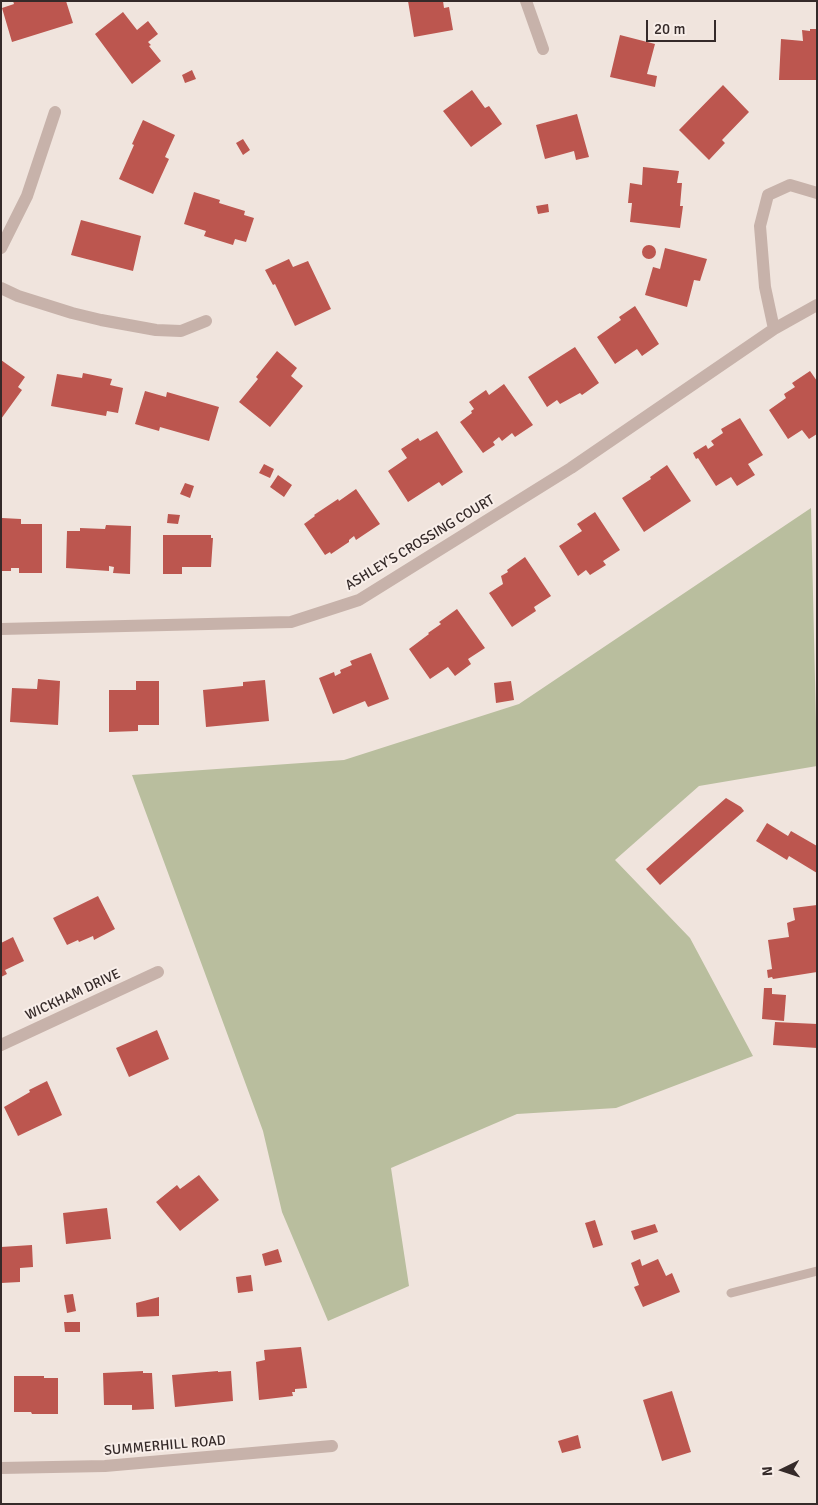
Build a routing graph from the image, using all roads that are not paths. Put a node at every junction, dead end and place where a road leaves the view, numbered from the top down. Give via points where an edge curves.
1 (526, 1) edge
2 (543, 49) dead end
3 (55, 112) dead end
4 (817, 193) edge
5 (1, 248) edge
6 (1, 288) edge
7 (817, 305) edge
8 (206, 321) dead end
9 (774, 329) junction
10 (1, 629) edge
11 (158, 972) dead end
12 (1, 1044) edge
13 (817, 1271) edge
14 (731, 1294) dead end
15 (332, 1446) dead end
16 (1, 1468) edge

1 - 2 street
3 - 5 street via 27,196
4 - 9 street via 790,185 768,196 760,226 765,287
6 - 8 street via 72,313 156,330 181,331
7 - 9 street, ASHLEY'S CROSSING COURT
9 - 10 street, ASHLEY'S CROSSING COURT via 571,468 359,600 291,622
11 - 12 street, WICKHAM DRIVE
13 - 14 lane
15 - 16 street, SUMMERHILL ROAD via 105,1466

